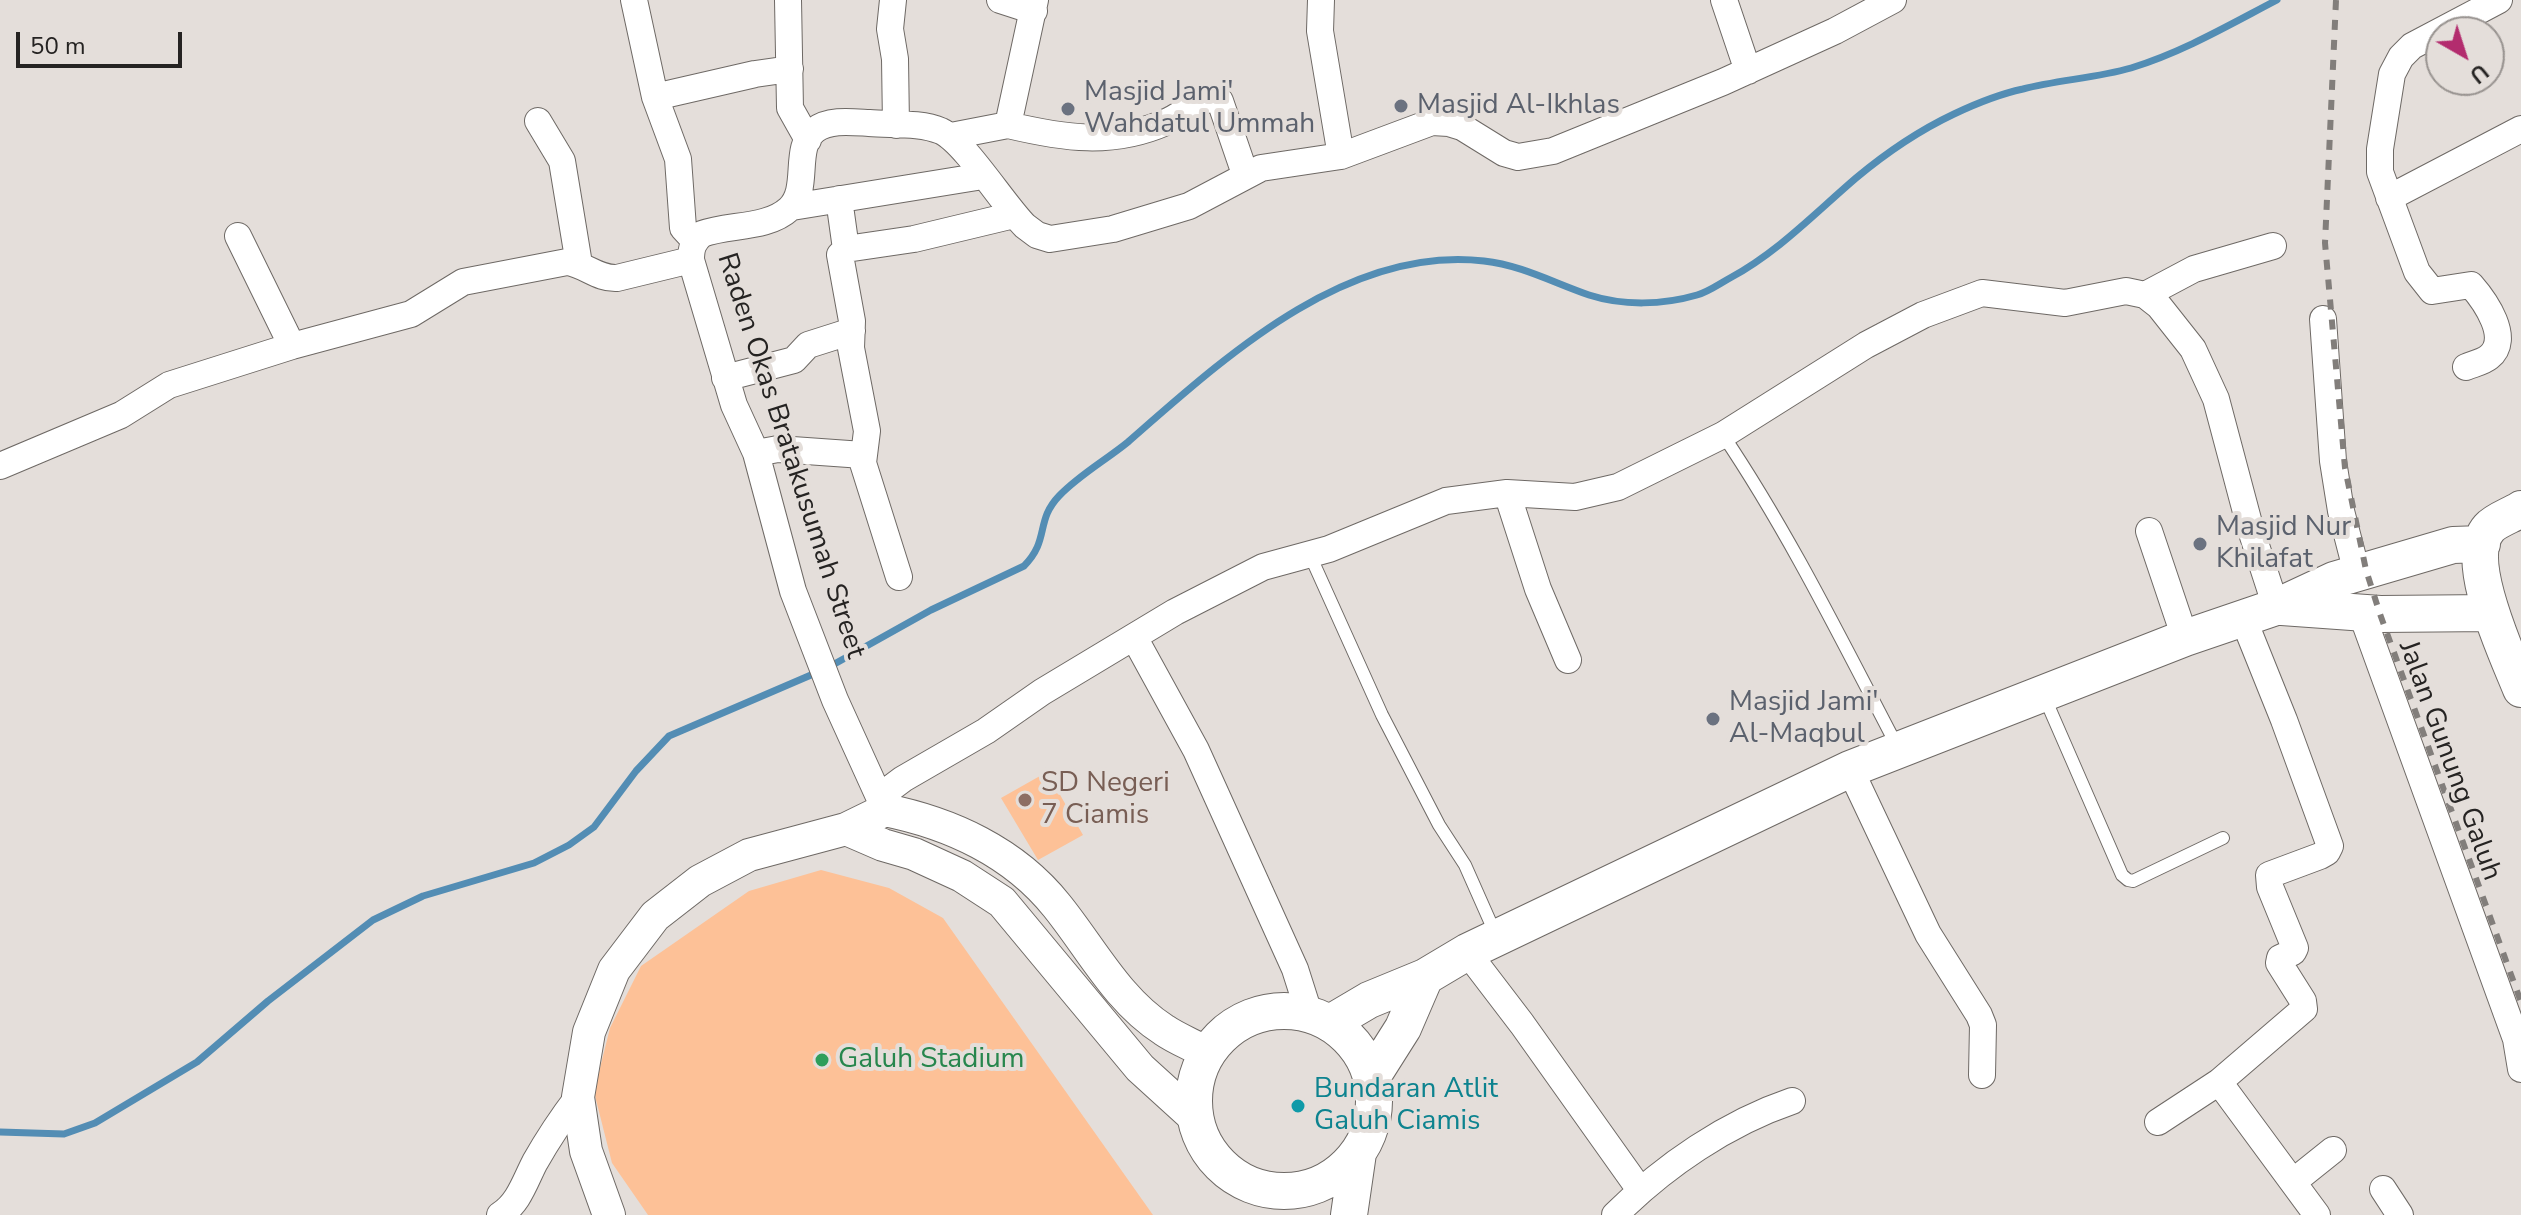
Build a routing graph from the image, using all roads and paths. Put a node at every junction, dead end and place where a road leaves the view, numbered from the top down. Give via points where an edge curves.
1 (634, 0) edge
2 (788, 0) edge
3 (893, 0) edge
4 (1000, 0) edge
5 (1321, 0) edge
6 (1724, 0) edge
7 (1893, 0) edge
8 (2499, 0) edge
9 (1035, 5) edge
10 (790, 69) junction
11 (1748, 71) junction
12 (655, 97) junction
13 (538, 121) dead end
14 (896, 125) junction
15 (1008, 125) junction
16 (2521, 129) edge
17 (951, 136) junction
18 (808, 140) junction
19 (1341, 156) junction
20 (1245, 174) junction
21 (983, 176) junction
22 (2389, 198) junction
23 (839, 199) junction
24 (792, 207) junction
25 (1014, 215) junction
26 (238, 236) dead end
27 (2273, 246) dead end
28 (846, 249) junction
29 (693, 250) junction
30 (579, 264) junction
31 (2145, 295) junction
32 (2323, 319) dead end
33 (852, 331) junction
34 (292, 346) junction
35 (2466, 367) dead end
36 (725, 378) junction
37 (1723, 435) junction
38 (756, 453) junction
39 (863, 455) junction
40 (0, 466) edge
41 (1507, 493) junction
42 (2521, 509) edge
43 (2149, 531) dead end
44 (2482, 544) junction
45 (1312, 554) junction
46 (2357, 573) junction
47 (899, 577) dead end
48 (2361, 612) junction
49 (2260, 613) junction
50 (2491, 613) junction
51 (1134, 637) junction
52 (2185, 638) junction
53 (1568, 660) dead end
54 (2521, 689) edge
55 (2042, 693) junction
56 (1898, 748) junction
57 (1850, 769) junction
58 (882, 803) junction
59 (846, 829) junction
60 (2223, 838) dead end
61 (1023, 872) junction
62 (1002, 902) junction
63 (1482, 945) junction
64 (1425, 977) junction
65 (1320, 1018) junction
66 (1207, 1053) junction
67 (2521, 1069) edge
68 (1982, 1075) dead end
69 (1372, 1077) junction
70 (2219, 1082) junction
71 (578, 1097) junction
72 (1792, 1101) dead end
73 (1195, 1118) junction
74 (2158, 1122) dead end
75 (2333, 1150) dead end
76 (1358, 1153) junction
77 (1237, 1178) junction
78 (2293, 1182) junction
79 (2383, 1189) dead end
80 (1640, 1190) junction
81 (500, 1215) edge
82 (609, 1215) edge
83 (1258, 1215) edge
84 (1349, 1215) edge
85 (1615, 1215) edge
86 (2317, 1215) edge
87 (2400, 1215) edge

1 - 12 street
2 - 10 street
3 - 14 street
4 - 9 street
5 - 19 street via 1320,31
6 - 11 street
7 - 11 street
8 - 22 street via 2423,39 2401,57 2392,74 2380,149 2380,172
9 - 15 street
10 - 12 street
10 - 18 street via 790,108
11 - 19 street via 1536,156 1504,153 1462,127 1432,122
12 - 29 street via 678,159 683,228
13 - 30 street via 562,161
14 - 17 street
14 - 18 street via 829,124
15 - 17 street
15 - 20 street via 1078,139 1102,138 1151,129 1215,98
16 - 22 street
17 - 21 street
18 - 24 street
19 - 20 street via 1275,164
20 - 25 street via 1189,206 1113,229 1062,238 1037,235
21 - 23 street, Raden Okas Bratakusumah Street
21 - 25 street
22 - 35 street via 2417,272 2432,291 2471,285 2495,324 2497,348
23 - 24 street, Raden Okas Bratakusumah Street
23 - 28 street
24 - 29 street, Raden Okas Bratakusumah Street via 770,220 710,231
25 - 28 street
26 - 34 street
27 - 31 street via 2194,269
28 - 33 street via 840,255
29 - 30 street via 617,278 606,279
29 - 36 street, Raden Okas Bratakusumah Street
30 - 34 street via 463,282 411,314
31 - 37 street via 2126,291 2065,303 1982,293 1923,315 1866,345
31 - 49 street via 2193,349 2216,399 2250,527
32 - 46 street via 2333,461
33 - 36 street via 808,345 794,360
33 - 39 street via 867,431
34 - 40 street via 169,385 121,415
36 - 38 street, Raden Okas Bratakusumah Street
37 - 41 street via 1618,487 1575,497
37 - 56 lane via 1802,567
38 - 39 street via 778,449
38 - 58 street, Raden Okas Bratakusumah Street via 793,591
39 - 47 street
41 - 45 street via 1446,501
41 - 53 street
42 - 44 main road via 2488,529
43 - 52 street
44 - 46 main road via 2453,545
44 - 50 main road via 2481,575
45 - 51 street via 1263,567
45 - 63 lane via 1382,715 1465,865
46 - 49 main road
48 - 49 main road
48 - 50 main road
48 - 67 street, Jalan Gunung Galuh via 2516,1039
49 - 52 main road
49 - 70 street via 2330,846 2320,856 2269,875 2295,948 2279,963 2304,1009
50 - 54 main road
51 - 58 street via 903,779
51 - 65 street via 1196,750
52 - 55 main road
55 - 56 main road
55 - 60 lane via 2128,880
56 - 57 main road
57 - 63 main road
57 - 68 street via 1928,934 1979,1015
58 - 59 street
58 - 61 street via 947,826
59 - 62 street via 926,859
59 - 71 street via 749,855 700,881 655,916 614,970 589,1032
61 - 62 street
61 - 66 street via 1056,904 1125,997 1163,1030
62 - 73 street via 1140,1068
63 - 64 main road
63 - 80 street via 1522,1024
64 - 65 main road
64 - 69 main road via 1403,1028
65 - 66 main road via 1286,1010 1262,1013 1222,1035
65 - 69 main road via 1356,1045
66 - 73 main road via 1193,1096
69 - 76 main road via 1374,1108
70 - 74 street
70 - 78 street
71 - 81 street via 521,1192
71 - 82 street via 586,1151
72 - 80 street via 1746,1118
73 - 77 main road via 1210,1153
75 - 78 street
76 - 77 main road via 1312,1186 1273,1190
76 - 84 main road
77 - 83 main road
78 - 86 street
79 - 87 street
80 - 85 street

